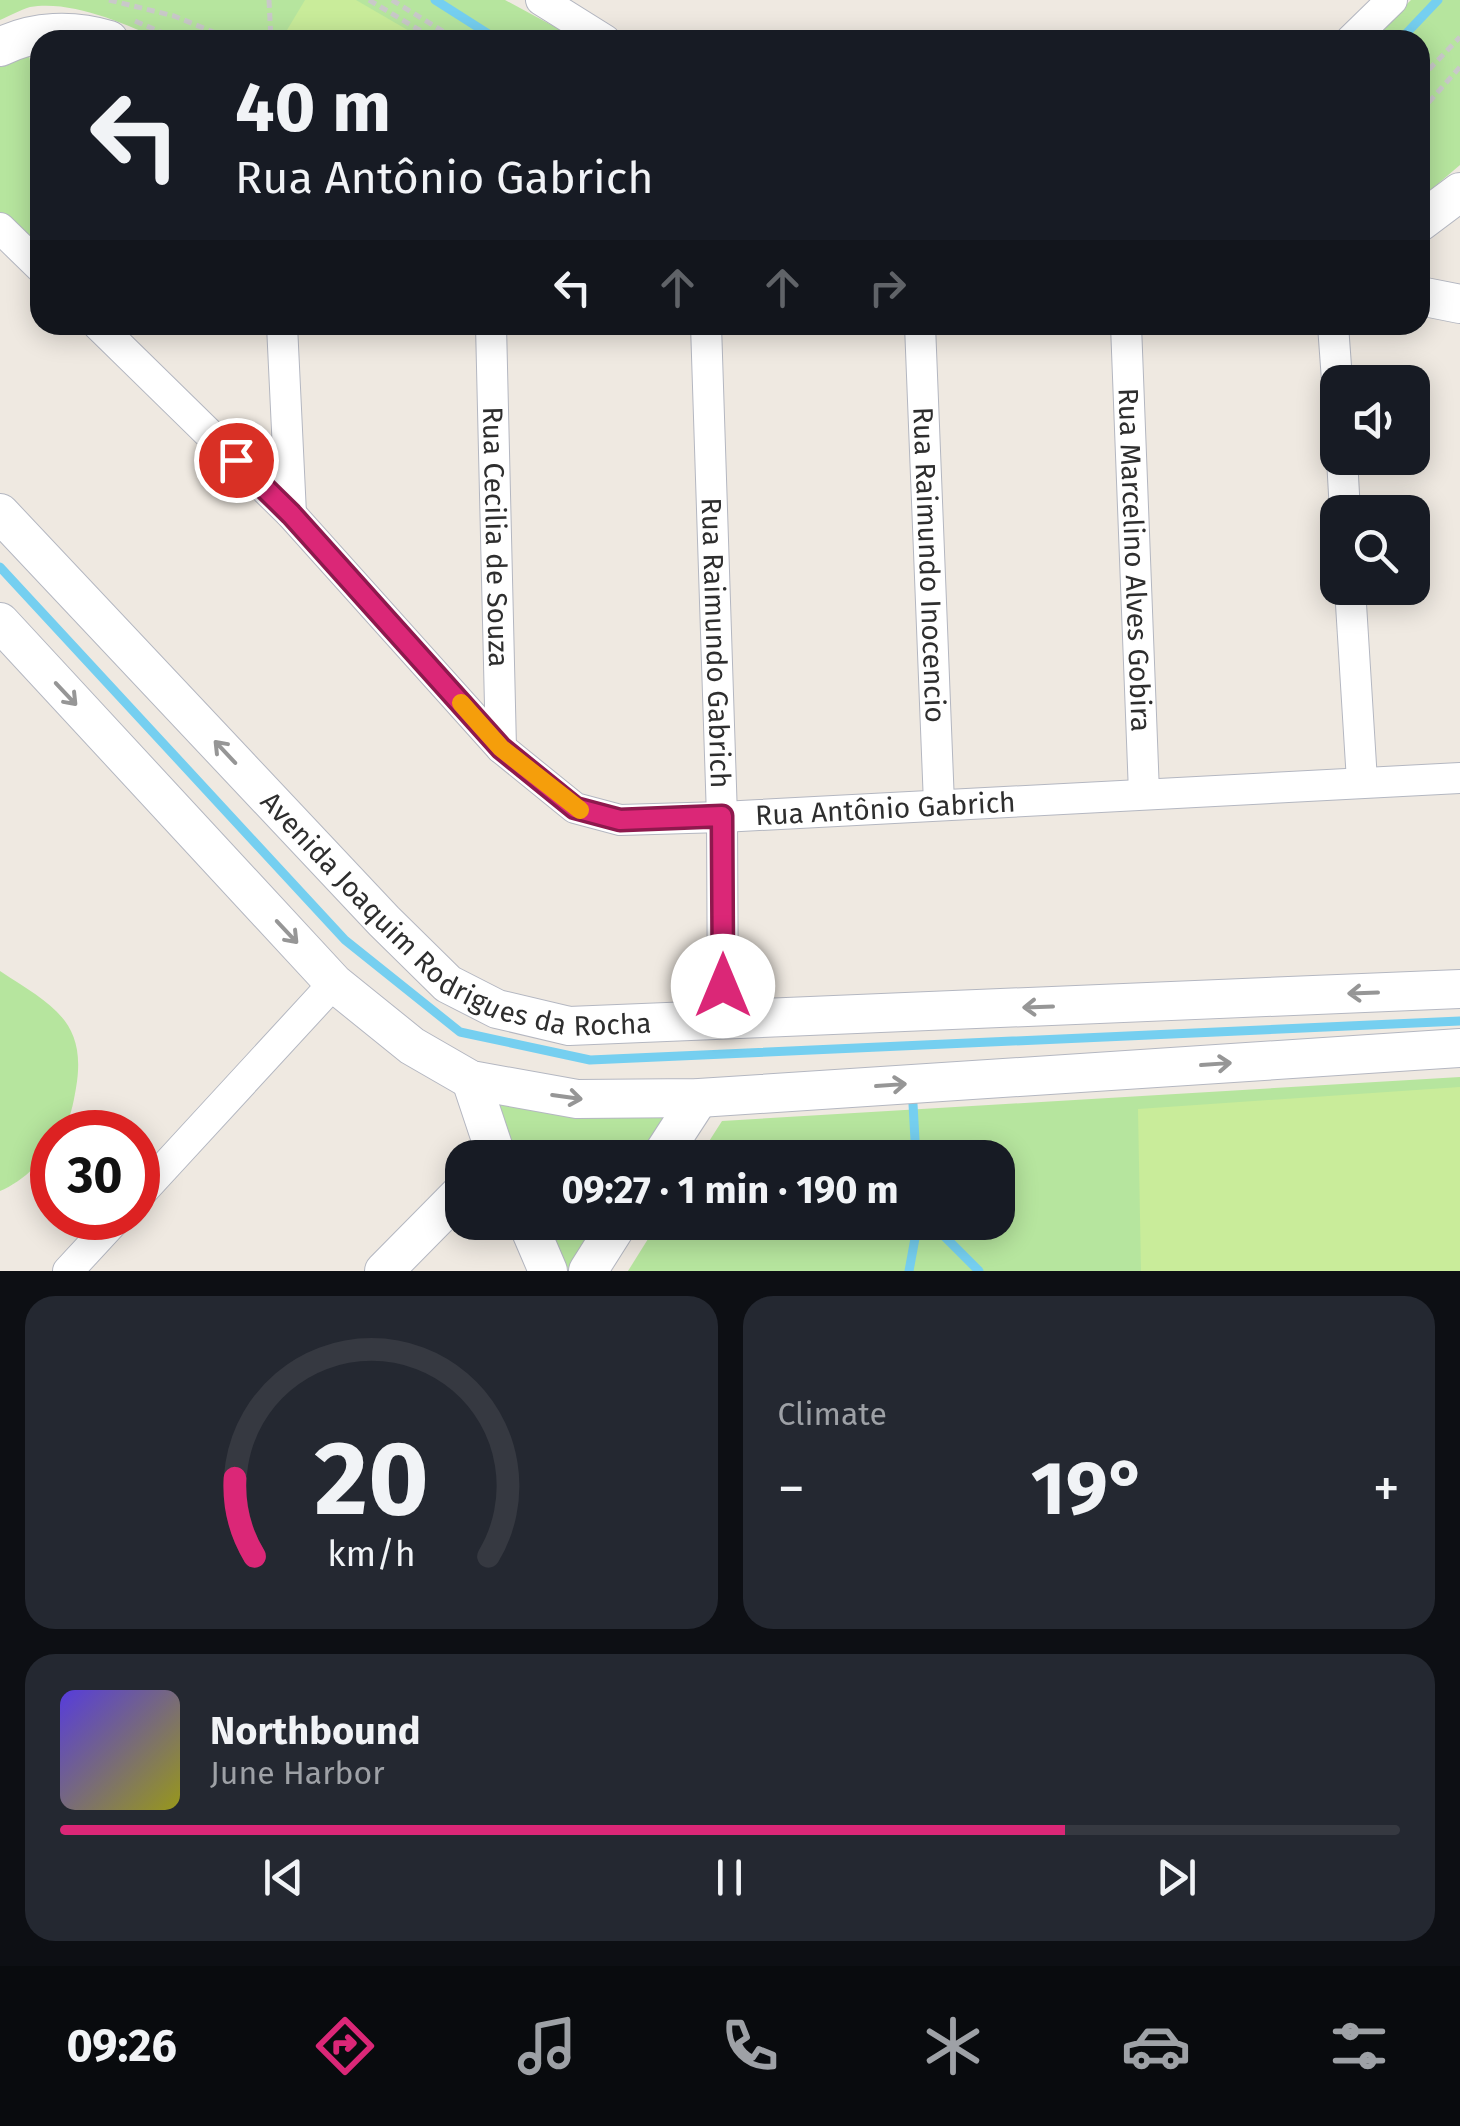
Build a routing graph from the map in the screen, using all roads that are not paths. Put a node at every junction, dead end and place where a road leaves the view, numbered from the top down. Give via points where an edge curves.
1 (541, 0) edge
2 (1392, 0) edge
3 (589, 30) edge
4 (1361, 30) edge
5 (30, 37) edge
6 (0, 47) edge
7 (1460, 192) edge
8 (1430, 214) edge
9 (0, 228) edge
10 (30, 258) edge
11 (1430, 298) edge
12 (1460, 304) edge
13 (108, 335) edge
14 (282, 335) edge
15 (491, 335) edge
16 (706, 335) edge
17 (920, 335) edge
18 (1126, 335) edge
19 (1334, 335) edge
20 (1336, 365) edge
21 (0, 513) edge
22 (291, 514) junction
23 (1351, 605) edge
24 (0, 622) edge
25 (501, 748) junction
26 (1460, 778) edge
27 (1362, 781) junction
28 (1144, 792) junction
29 (939, 804) junction
30 (722, 816) junction
31 (334, 983) junction
32 (1460, 990) edge
33 (723, 1020) junction
34 (1460, 1048) edge
35 (471, 1080) junction
36 (699, 1098) junction
37 (491, 1140) edge
38 (672, 1140) edge
39 (160, 1172) edge
40 (445, 1209) edge
41 (97, 1240) edge
42 (534, 1240) edge
43 (608, 1240) edge
44 (68, 1271) edge
45 (384, 1271) edge
46 (548, 1271) edge
47 (588, 1271) edge

1 - 3 street
2 - 4 street
5 - 6 street
7 - 8 street
9 - 10 street
11 - 12 street
13 - 22 street, Rua Antônio Gabrich
14 - 22 street
15 - 25 street, Rua Cecilia de Souza
16 - 30 street, Rua Raimundo Gabrich
17 - 29 street, Rua Raimundo Inocencio
18 - 28 street, Rua Marcelino Alves Gobira
19 - 20 street
33 -> 21 street, Avenida Joaquim Rodrigues da Rocha via 569,1026 498,1009 448,984
22 - 25 street, Rua Antônio Gabrich
23 - 27 street
24 -> 31 street
25 - 30 street, Rua Antônio Gabrich via 575,808 620,820
26 - 27 street, Rua Antônio Gabrich
27 - 28 street, Rua Antônio Gabrich
28 - 29 street, Rua Antônio Gabrich
29 - 30 street, Rua Antônio Gabrich
30 - 33 street, Rua Raimundo Gabrich
31 - 35 street via 412,1046
31 - 39 street
32 -> 33 street, Avenida Joaquim Rodrigues da Rocha
36 -> 34 street
35 -> 36 street via 577,1100
35 - 37 street
36 - 38 street
40 - 45 street
41 - 44 street
42 - 46 street
43 - 47 street

